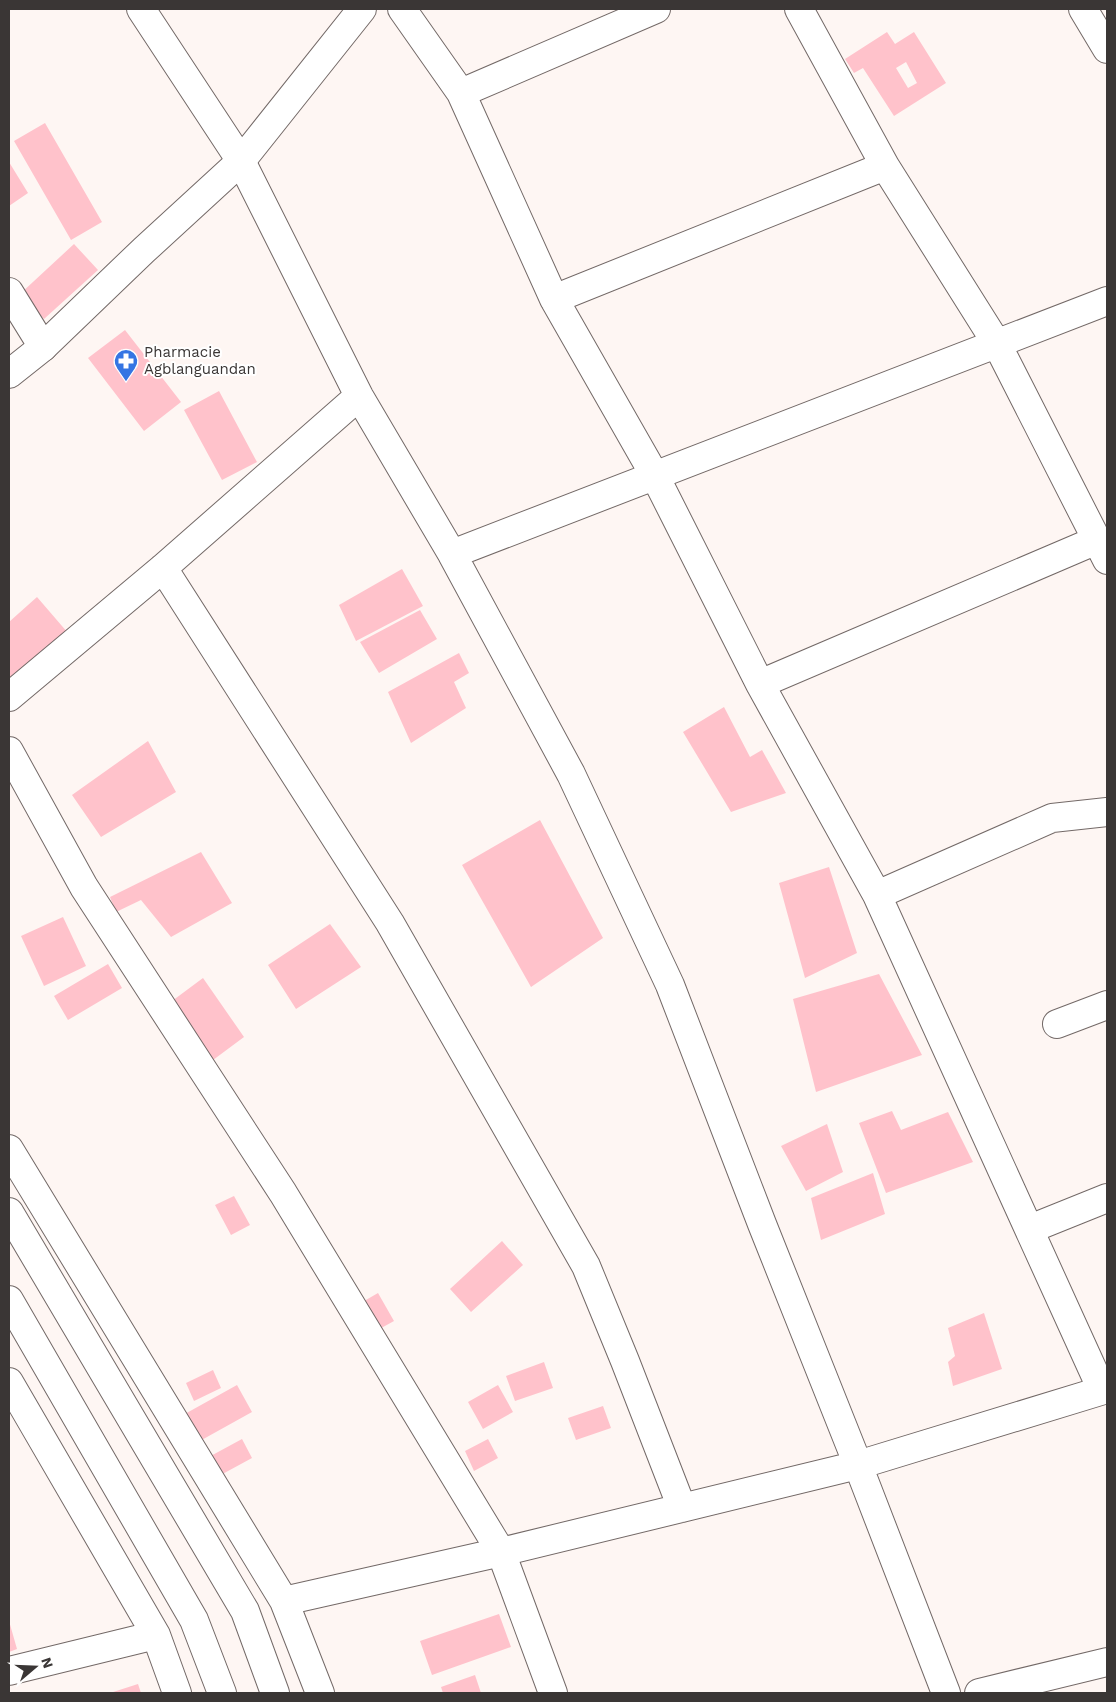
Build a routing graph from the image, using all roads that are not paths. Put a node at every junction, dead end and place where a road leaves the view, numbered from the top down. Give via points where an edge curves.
1 (141, 9) edge
2 (362, 9) edge
3 (402, 9) edge
4 (656, 9) edge
5 (799, 9) edge
6 (1083, 9) edge
7 (1107, 49) edge
8 (461, 93) junction
9 (241, 162) junction
10 (885, 166) junction
11 (9, 292) edge
12 (554, 299) junction
13 (1107, 301) edge
14 (997, 344) junction
15 (43, 347) junction
16 (9, 374) edge
17 (359, 396) junction
18 (655, 476) junction
19 (1102, 550) edge
20 (452, 554) junction
21 (164, 568) junction
22 (760, 684) junction
23 (9, 697) edge
24 (9, 751) edge
25 (1107, 812) edge
26 (877, 894) junction
27 (1107, 1005) edge
28 (1057, 1024) dead end
29 (9, 1149) edge
30 (1107, 1198) edge
31 (9, 1212) edge
32 (1030, 1229) junction
33 (9, 1300) edge
34 (9, 1382) edge
35 (1105, 1390) edge
36 (858, 1465) junction
37 (682, 1508) junction
38 (501, 1552) junction
39 (284, 1601) junction
40 (156, 1635) junction
41 (1107, 1662) edge
42 (9, 1671) edge
43 (177, 1693) edge
44 (222, 1693) edge
45 (275, 1693) edge
46 (320, 1693) edge
47 (553, 1693) edge
48 (946, 1693) edge
49 (979, 1693) edge

1 - 9 street
2 - 9 street
3 - 8 street
4 - 8 street
5 - 10 street
6 - 7 street
8 - 12 street
9 - 15 street
9 - 17 street
10 - 12 street
10 - 14 street
11 - 15 street
12 - 18 street
13 - 14 street
14 - 18 street
14 - 19 street
15 - 16 street
17 - 20 street
17 - 21 street
18 - 20 street
18 - 22 street
19 - 22 street
20 - 36 street via 571,774 670,985
21 - 23 street
21 - 37 street via 390,923 586,1266
22 - 26 street
24 - 38 street via 84,887 283,1193
25 - 26 street via 1052,818
26 - 32 street
27 - 28 street
29 - 39 street
30 - 32 street
31 - 45 street via 245,1611
32 - 35 street
33 - 44 street via 194,1620
34 - 40 street
35 - 36 street
36 - 37 street
36 - 48 street
37 - 38 street
38 - 39 street
38 - 47 street
39 - 46 street
40 - 42 street
40 - 43 street
41 - 49 street

